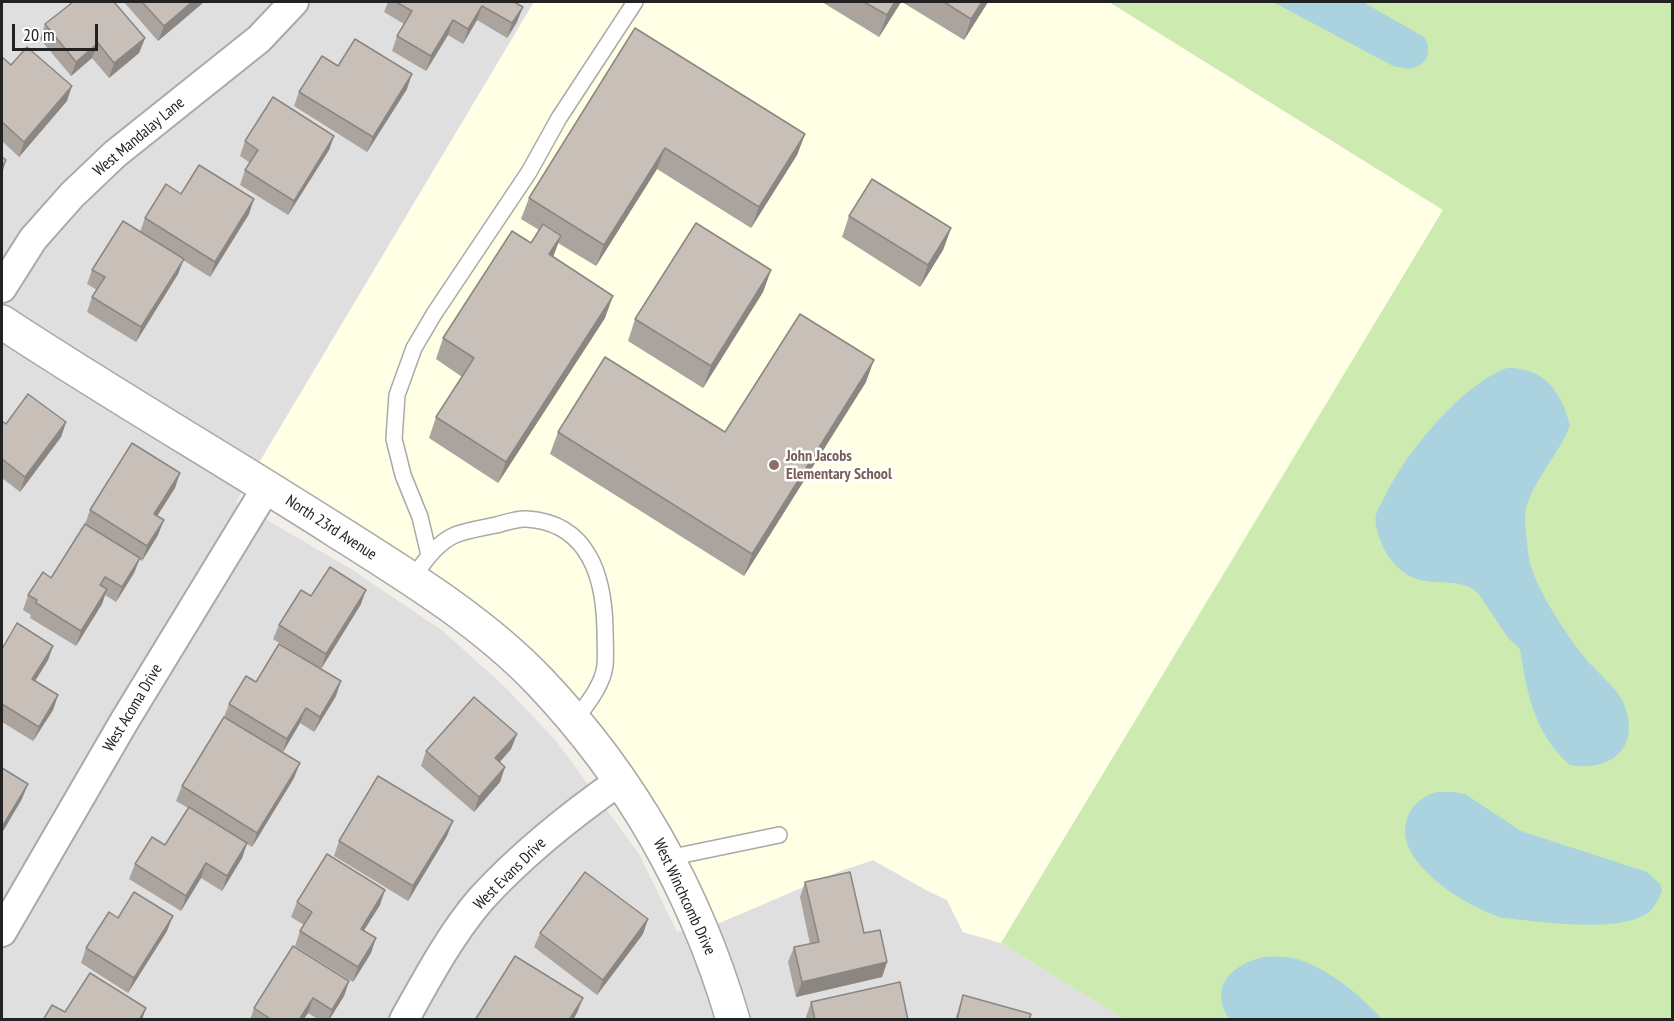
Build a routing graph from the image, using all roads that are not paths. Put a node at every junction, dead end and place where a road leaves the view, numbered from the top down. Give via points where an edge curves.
1 (294, 2) edge
2 (635, 2) edge
3 (2, 288) edge
4 (2, 322) edge
5 (267, 487) junction
6 (420, 568) junction
7 (574, 722) junction
8 (621, 780) junction
9 (779, 835) dead end
10 (668, 858) junction
11 (2, 932) edge
12 (404, 1020) edge
13 (733, 1020) edge

1 - 3 street, West Mandalay Lane via 258,39 115,154 72,195 33,239
2 - 6 lane via 414,348 397,395 394,439 420,517
4 - 5 street, North 23rd Avenue
5 - 6 street, North 23rd Avenue
5 - 11 street, West Acoma Drive
6 - 7 street, North 23rd Avenue via 539,682
6 - 7 lane via 454,535 525,519 547,523 577,540 598,572 604,607 605,667 595,692
7 - 8 street, North 23rd Avenue
8 - 10 street, West Winchcomb Drive
8 - 12 street, West Evans Drive via 523,856 480,901 444,951
9 - 10 lane
10 - 13 street, West Winchcomb Drive via 703,930

